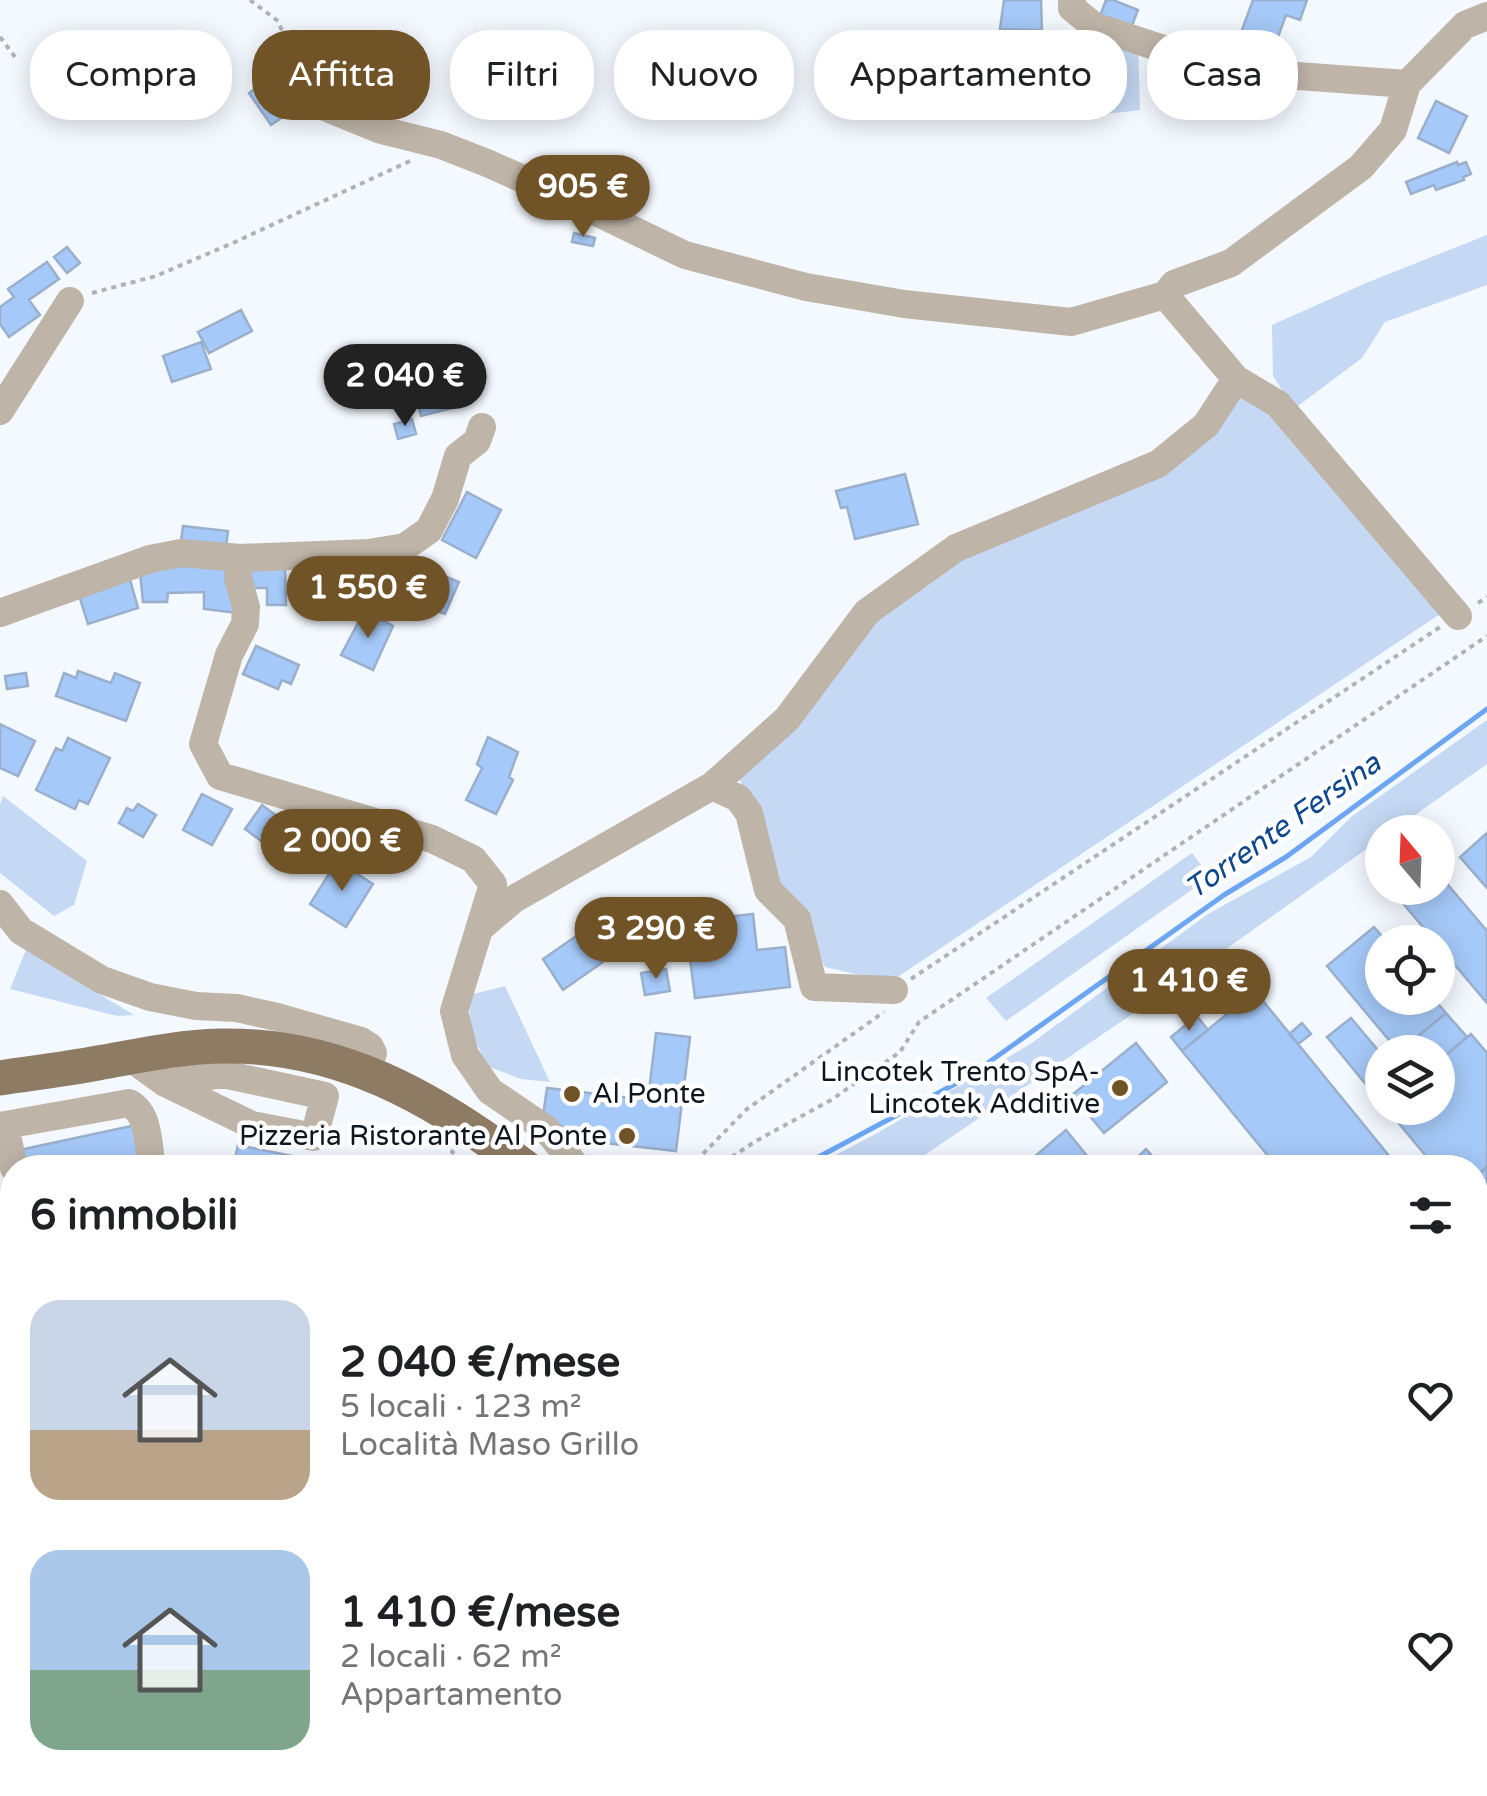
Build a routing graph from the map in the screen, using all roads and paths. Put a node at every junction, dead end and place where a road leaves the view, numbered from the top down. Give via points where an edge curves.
1 (250, 0) edge
2 (1072, 4) edge
3 (1487, 16) edge
4 (282, 30) edge
5 (0, 37) edge
6 (15, 58) dead end
7 (1407, 84) junction
8 (357, 120) edge
9 (441, 145) junction
10 (1165, 295) junction
11 (70, 301) joint
12 (1236, 379) junction
13 (0, 411) edge
14 (482, 427) dead end
15 (240, 558) junction
16 (0, 613) edge
17 (1458, 616) joint
18 (1487, 636) edge
19 (712, 786) junction
20 (0, 904) edge
21 (481, 927) junction
22 (894, 990) junction
23 (128, 1058) junction
24 (367, 1073) junction
25 (0, 1078) edge
26 (165, 1084) junction
27 (2, 1126) edge
28 (10, 1155) edge
29 (150, 1155) edge
30 (508, 1155) edge
31 (567, 1155) edge
32 (702, 1155) edge
33 (734, 1155) edge

1 - 4 path
2 - 7 street via 1094,26 1230,70
3 - 7 street via 1464,25
5 - 6 path
7 - 10 street via 1392,130 1361,167 1231,263 1174,284
8 - 9 street
9 - 10 street via 685,255 806,287 1072,322
9 - 11 path via 204,256
10 - 12 street
11 - 13 street
12 - 17 street via 1278,404
12 - 19 street via 1206,425 1158,464 956,548 867,612 787,719
14 - 15 street via 478,441 458,456 429,530 405,547
15 - 16 street via 150,559
15 - 21 street via 245,624 202,744 220,776 432,839 473,860 493,884
17 - 22 path
18 - 33 path via 919,1022 900,1052 858,1081
19 - 21 street via 514,899
19 - 22 street via 738,798 749,812 768,890 797,919 814,987
20 - 24 street via 21,930 102,980 150,997 277,1016 361,1042 373,1053
21 - 31 street via 454,1011 465,1055 490,1090 546,1129
22 - 32 path via 883,1013 747,1109
23 - 24 main road via 249,1046
23 - 25 main road
23 - 26 street
24 - 30 main road via 438,1106
26 - 26 street via 252,1125 314,1136 324,1096 223,1074
27 - 28 street
27 - 29 street via 129,1103 144,1119

